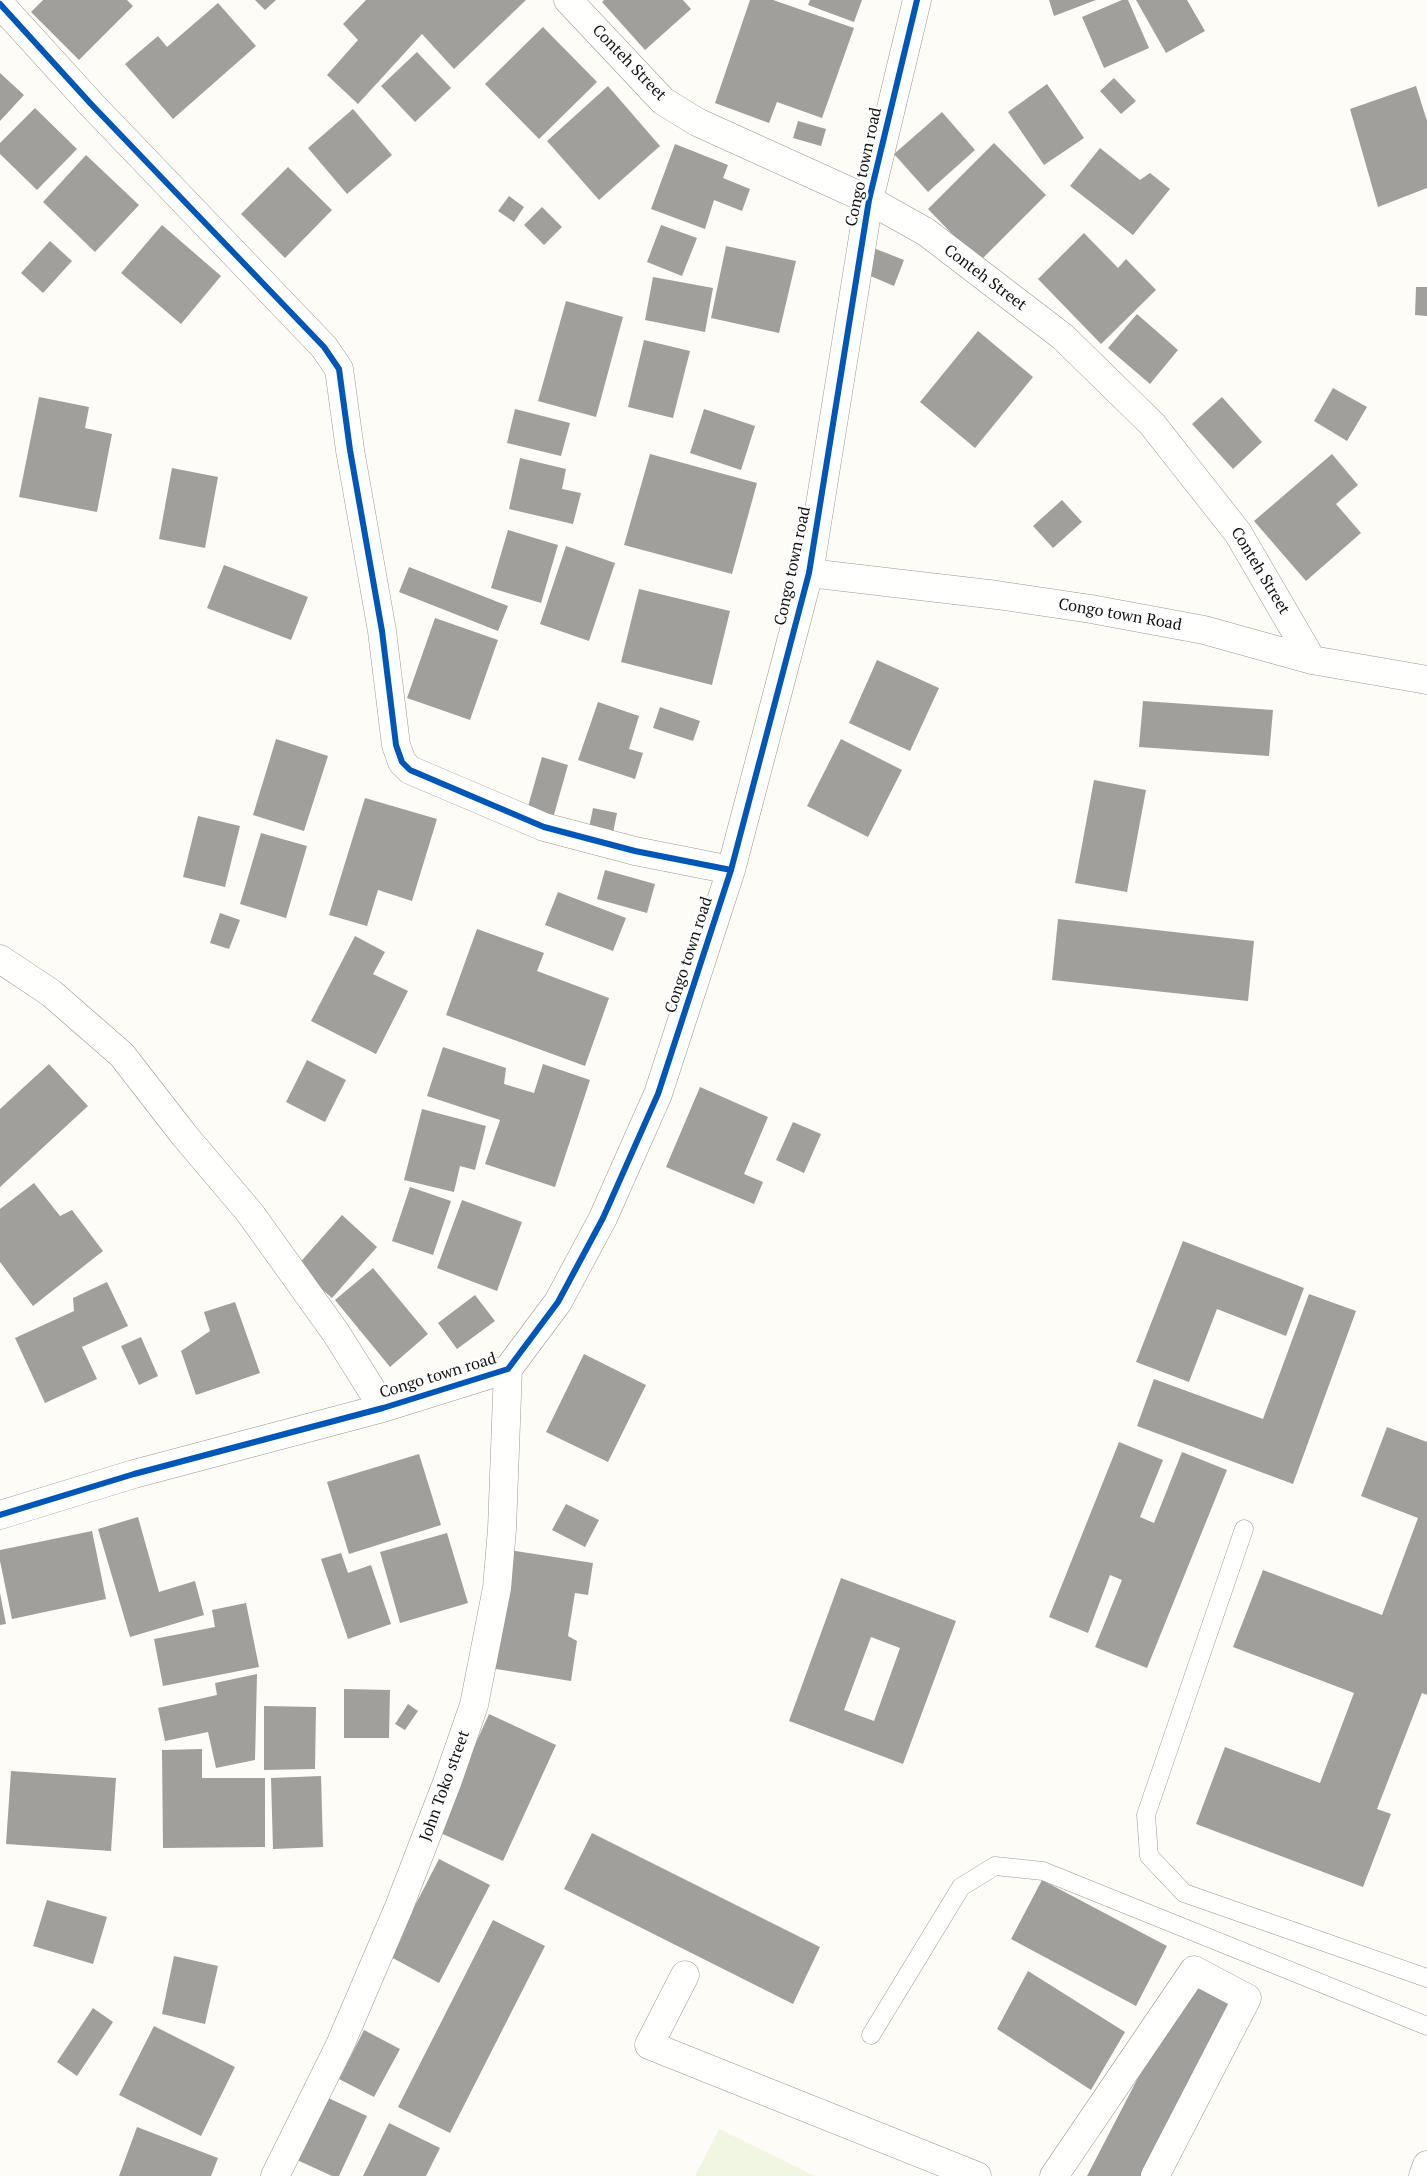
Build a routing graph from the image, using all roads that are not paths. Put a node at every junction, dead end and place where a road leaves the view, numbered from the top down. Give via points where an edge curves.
1 (568, 0) edge
2 (917, 0) edge
3 (0, 4) edge
4 (869, 200) junction
5 (809, 573) junction
6 (1312, 660) junction
7 (1427, 680) edge
8 (731, 870) junction
9 (0, 959) edge
10 (508, 1369) junction
11 (383, 1408) junction
12 (0, 1515) edge
13 (1244, 1529) dead end
14 (685, 1975) dead end
15 (1427, 1978) edge
16 (1427, 2026) edge
17 (871, 2035) dead end
18 (1427, 2166) edge
19 (275, 2176) edge
20 (978, 2176) edge
21 (1054, 2176) edge
22 (1155, 2176) edge
23 (1423, 2176) edge

1 - 4 street, Conteh Street via 663,101 697,122
2 - 4 street, Congo town road
3 - 8 street via 91,104 324,347 339,369 382,631 396,746 402,762 410,770 544,827 636,851
4 - 5 street, Congo town road
4 - 6 street, Conteh Street via 926,232 1063,337 1152,424 1238,533
5 - 6 street, Congo town Road via 1091,609 1204,630
5 - 8 street, Congo town road
6 - 7 street, Congo town Road
8 - 10 street, Congo town road via 658,1094 607,1210 558,1302
9 - 11 street via 52,993 122,1055 250,1213 336,1332
10 - 11 street, Congo town road
10 - 19 street, John Toko street via 497,1588 474,1705 399,1907 340,2045
11 - 12 street, Congo town road via 134,1474
13 - 15 lane via 1146,1815 1149,1856 1184,1893
14 - 20 street via 649,2045
16 - 17 lane via 1044,1870 995,1866 962,1887
18 - 23 street
21 - 22 street via 1194,1970 1247,1998

